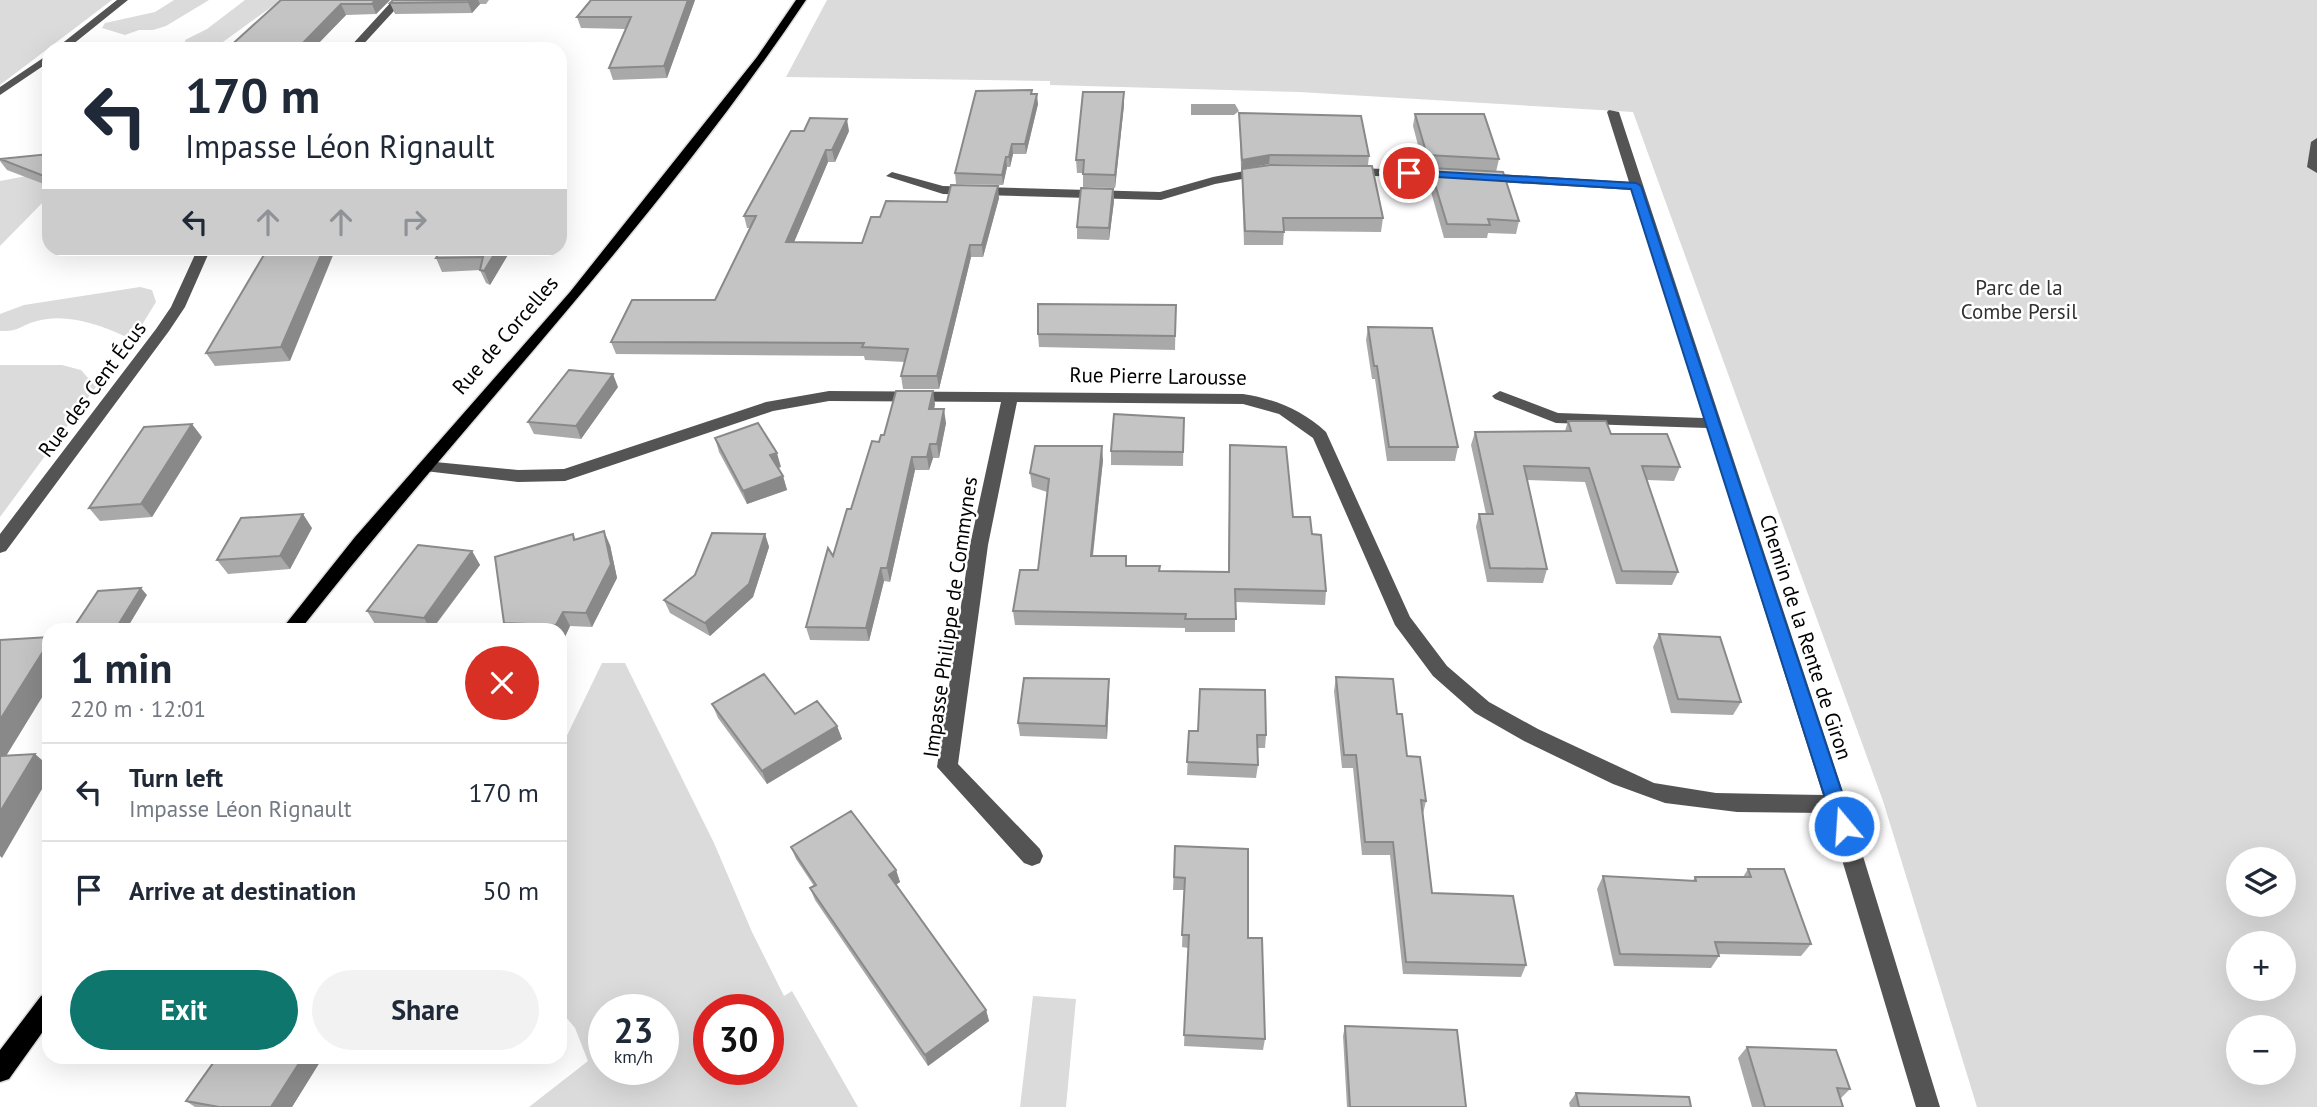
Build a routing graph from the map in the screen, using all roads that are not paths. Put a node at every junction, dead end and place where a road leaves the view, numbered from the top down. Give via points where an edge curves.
1 (123, 0) edge
2 (400, 0) edge
3 (800, 0) edge
4 (69, 42) edge
5 (360, 42) edge
6 (42, 62) edge
7 (0, 92) edge
8 (1613, 111) dead end
9 (2317, 142) edge
10 (2317, 169) edge
11 (1282, 171) edge
12 (1334, 171) edge
13 (892, 176) dead end
14 (1636, 186) junction
15 (201, 256) edge
16 (1500, 396) dead end
17 (1010, 397) junction
18 (1713, 422) junction
19 (425, 466) junction
20 (0, 547) edge
21 (295, 623) edge
22 (1837, 804) junction
23 (1032, 856) dead end
24 (42, 1013) edge
25 (0, 1070) edge
26 (1928, 1107) edge

1 - 4 street
2 - 5 street
3 - 19 main road, Rue de Corcelles via 761,60 575,295
6 - 7 street
8 - 14 street, Chemin de la Rente de Giron
9 - 10 street
11 - 13 street via 1213,181 1161,196 943,190
12 - 14 street
14 - 18 street, Chemin de la Rente de Giron
15 - 20 street, Rue des Cent Écus via 162,331
16 - 18 street via 1556,418
17 - 19 street, Rue Pierre Larousse via 829,396 793,401 565,475 518,476
17 - 22 street, Rue Pierre Larousse via 1243,399 1281,407 1304,421 1326,445 1413,640 1456,688 1492,716 1673,797
17 - 23 street, Impasse Philippe de Commynes via 979,545 947,767
18 - 22 street, Chemin de la Rente de Giron
19 - 21 main road, Rue de Corcelles
22 - 26 street, Chemin de la Rente de Giron
24 - 25 main road

